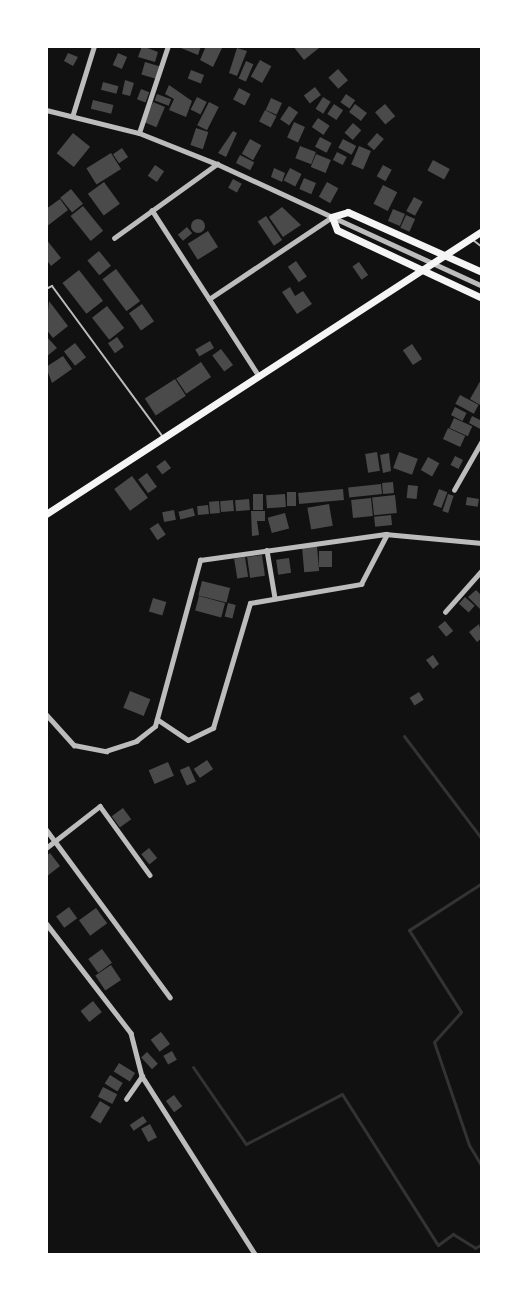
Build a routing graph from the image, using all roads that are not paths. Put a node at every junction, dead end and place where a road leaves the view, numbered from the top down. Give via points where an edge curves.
1 (94, 46) edge
2 (168, 46) edge
3 (46, 110) edge
4 (73, 114) junction
5 (139, 133) junction
6 (218, 164) junction
7 (152, 210) junction
8 (336, 219) junction
9 (482, 231) edge
10 (114, 238) dead end
11 (471, 238) junction
12 (482, 247) edge
13 (442, 255) junction
14 (420, 270) junction
15 (482, 272) edge
16 (482, 286) edge
17 (46, 289) edge
18 (482, 298) edge
19 (209, 299) junction
20 (259, 376) junction
21 (163, 438) junction
22 (482, 441) edge
23 (454, 490) dead end
24 (46, 514) edge
25 (387, 534) junction
26 (482, 543) edge
27 (267, 550) junction
28 (482, 570) edge
29 (275, 598) junction
30 (445, 612) dead end
31 (46, 714) edge
32 (157, 718) junction
33 (46, 829) edge
34 (56, 841) junction
35 (46, 848) edge
36 (150, 876) dead end
37 (46, 923) edge
38 (171, 997) dead end
39 (142, 1076) junction
40 (126, 1099) dead end
41 (255, 1254) edge

1 - 4 street
2 - 5 street
3 - 4 street
4 - 5 street
5 - 6 street
6 - 7 street
6 - 8 street
7 - 10 street
7 - 19 street
8 - 13 main road via 348,212
8 - 14 main road via 337,230
8 - 16 street
8 - 19 street
9 - 11 main road
11 - 12 lane
11 - 13 main road
13 - 14 main road
13 - 15 main road
14 - 18 main road
14 - 20 main road
17 - 21 lane via 52,286
19 - 20 street
20 - 21 main road
21 - 24 main road
22 - 23 street
25 - 26 street
25 - 27 street
25 - 29 street via 362,584
27 - 29 street
27 - 32 street via 200,560
28 - 30 street
29 - 32 street via 250,603 213,728 188,740
31 - 32 street via 74,745 106,751 136,741
33 - 34 street
34 - 35 street
34 - 36 street via 100,806
34 - 38 street
37 - 39 street via 131,1033
39 - 40 street
39 - 41 street

